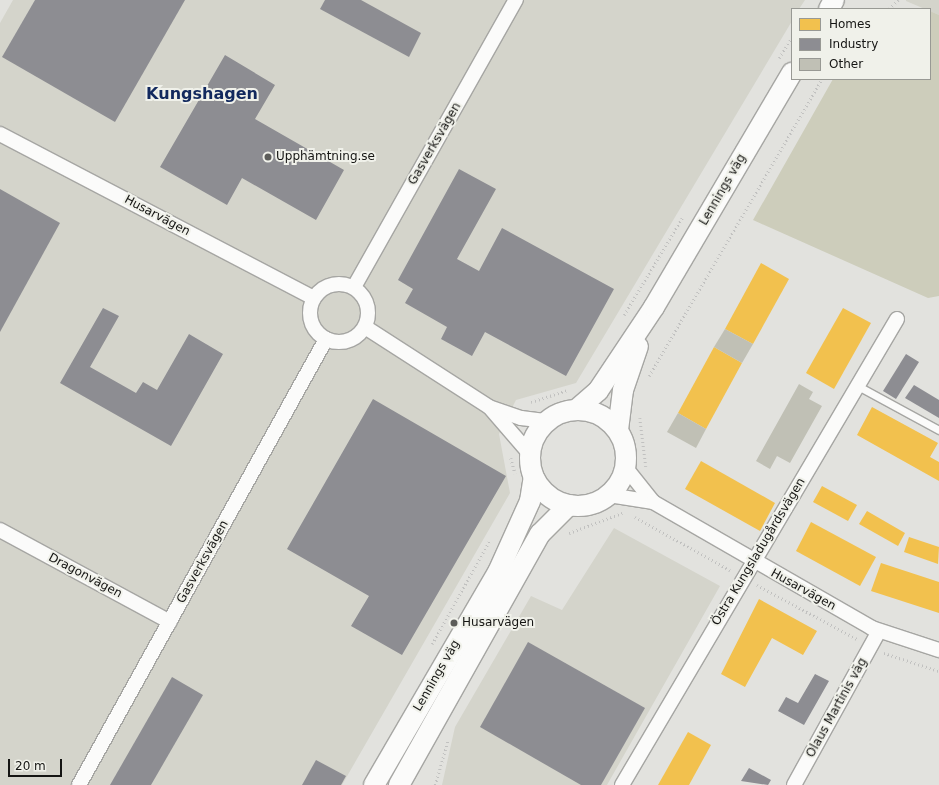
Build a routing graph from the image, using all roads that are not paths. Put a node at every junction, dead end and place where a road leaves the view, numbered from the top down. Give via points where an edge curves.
1 (516, 0) edge
2 (791, 75) edge
3 (0, 134) edge
4 (354, 287) junction
5 (314, 298) junction
6 (654, 307) junction
7 (897, 319) dead end
8 (365, 327) junction
9 (326, 339) junction
10 (858, 386) junction
11 (490, 407) junction
12 (576, 410) junction
13 (547, 421) junction
14 (618, 430) junction
15 (939, 430) edge
16 (530, 454) junction
17 (626, 468) junction
18 (534, 477) junction
19 (609, 495) junction
20 (653, 502) junction
21 (569, 505) junction
22 (0, 530) edge
23 (753, 561) junction
24 (170, 622) junction
25 (879, 631) junction
26 (939, 650) edge
27 (409, 776) edge
28 (380, 781) edge
29 (79, 785) edge
30 (399, 785) edge
31 (622, 785) edge
32 (794, 785) edge

1 - 4 street, Gasverksvägen
2 - 6 main road, Lennings väg
3 - 5 street, Husarvägen
4 - 5 street via 336,284
4 - 8 street via 366,300 368,318
5 - 9 street via 312,321
6 - 12 main road, Lennings väg via 598,391
6 - 14 main road, Lennings väg via 624,390
7 - 10 street, Östra Kungsladugårdsvägen
8 - 9 street via 352,340
8 - 11 street
9 - 24 street, Gasverksvägen
10 - 15 lane
10 - 23 street, Östra Kungsladugårdsvägen
11 - 13 street via 521,418
11 - 16 street
12 - 13 main road
12 - 14 main road via 600,414
13 - 16 main road via 536,436
14 - 17 main road via 626,448
16 - 18 main road
17 - 19 main road
17 - 20 street, Husarvägen
18 - 21 main road via 548,495
18 - 28 main road, Lennings väg via 528,506 498,572
19 - 20 street, Husarvägen
19 - 21 main road via 583,506
20 - 23 street, Husarvägen
21 - 27 main road, Lennings väg via 540,534
22 - 24 street, Dragonvägen
23 - 25 street, Husarvägen
23 - 31 street, Östra Kungsladugårdsvägen
24 - 29 street, Gasverksvägen
25 - 26 street, Husarvägen
25 - 32 street, Olaus Martinis väg
27 - 30 main road, Lennings väg

